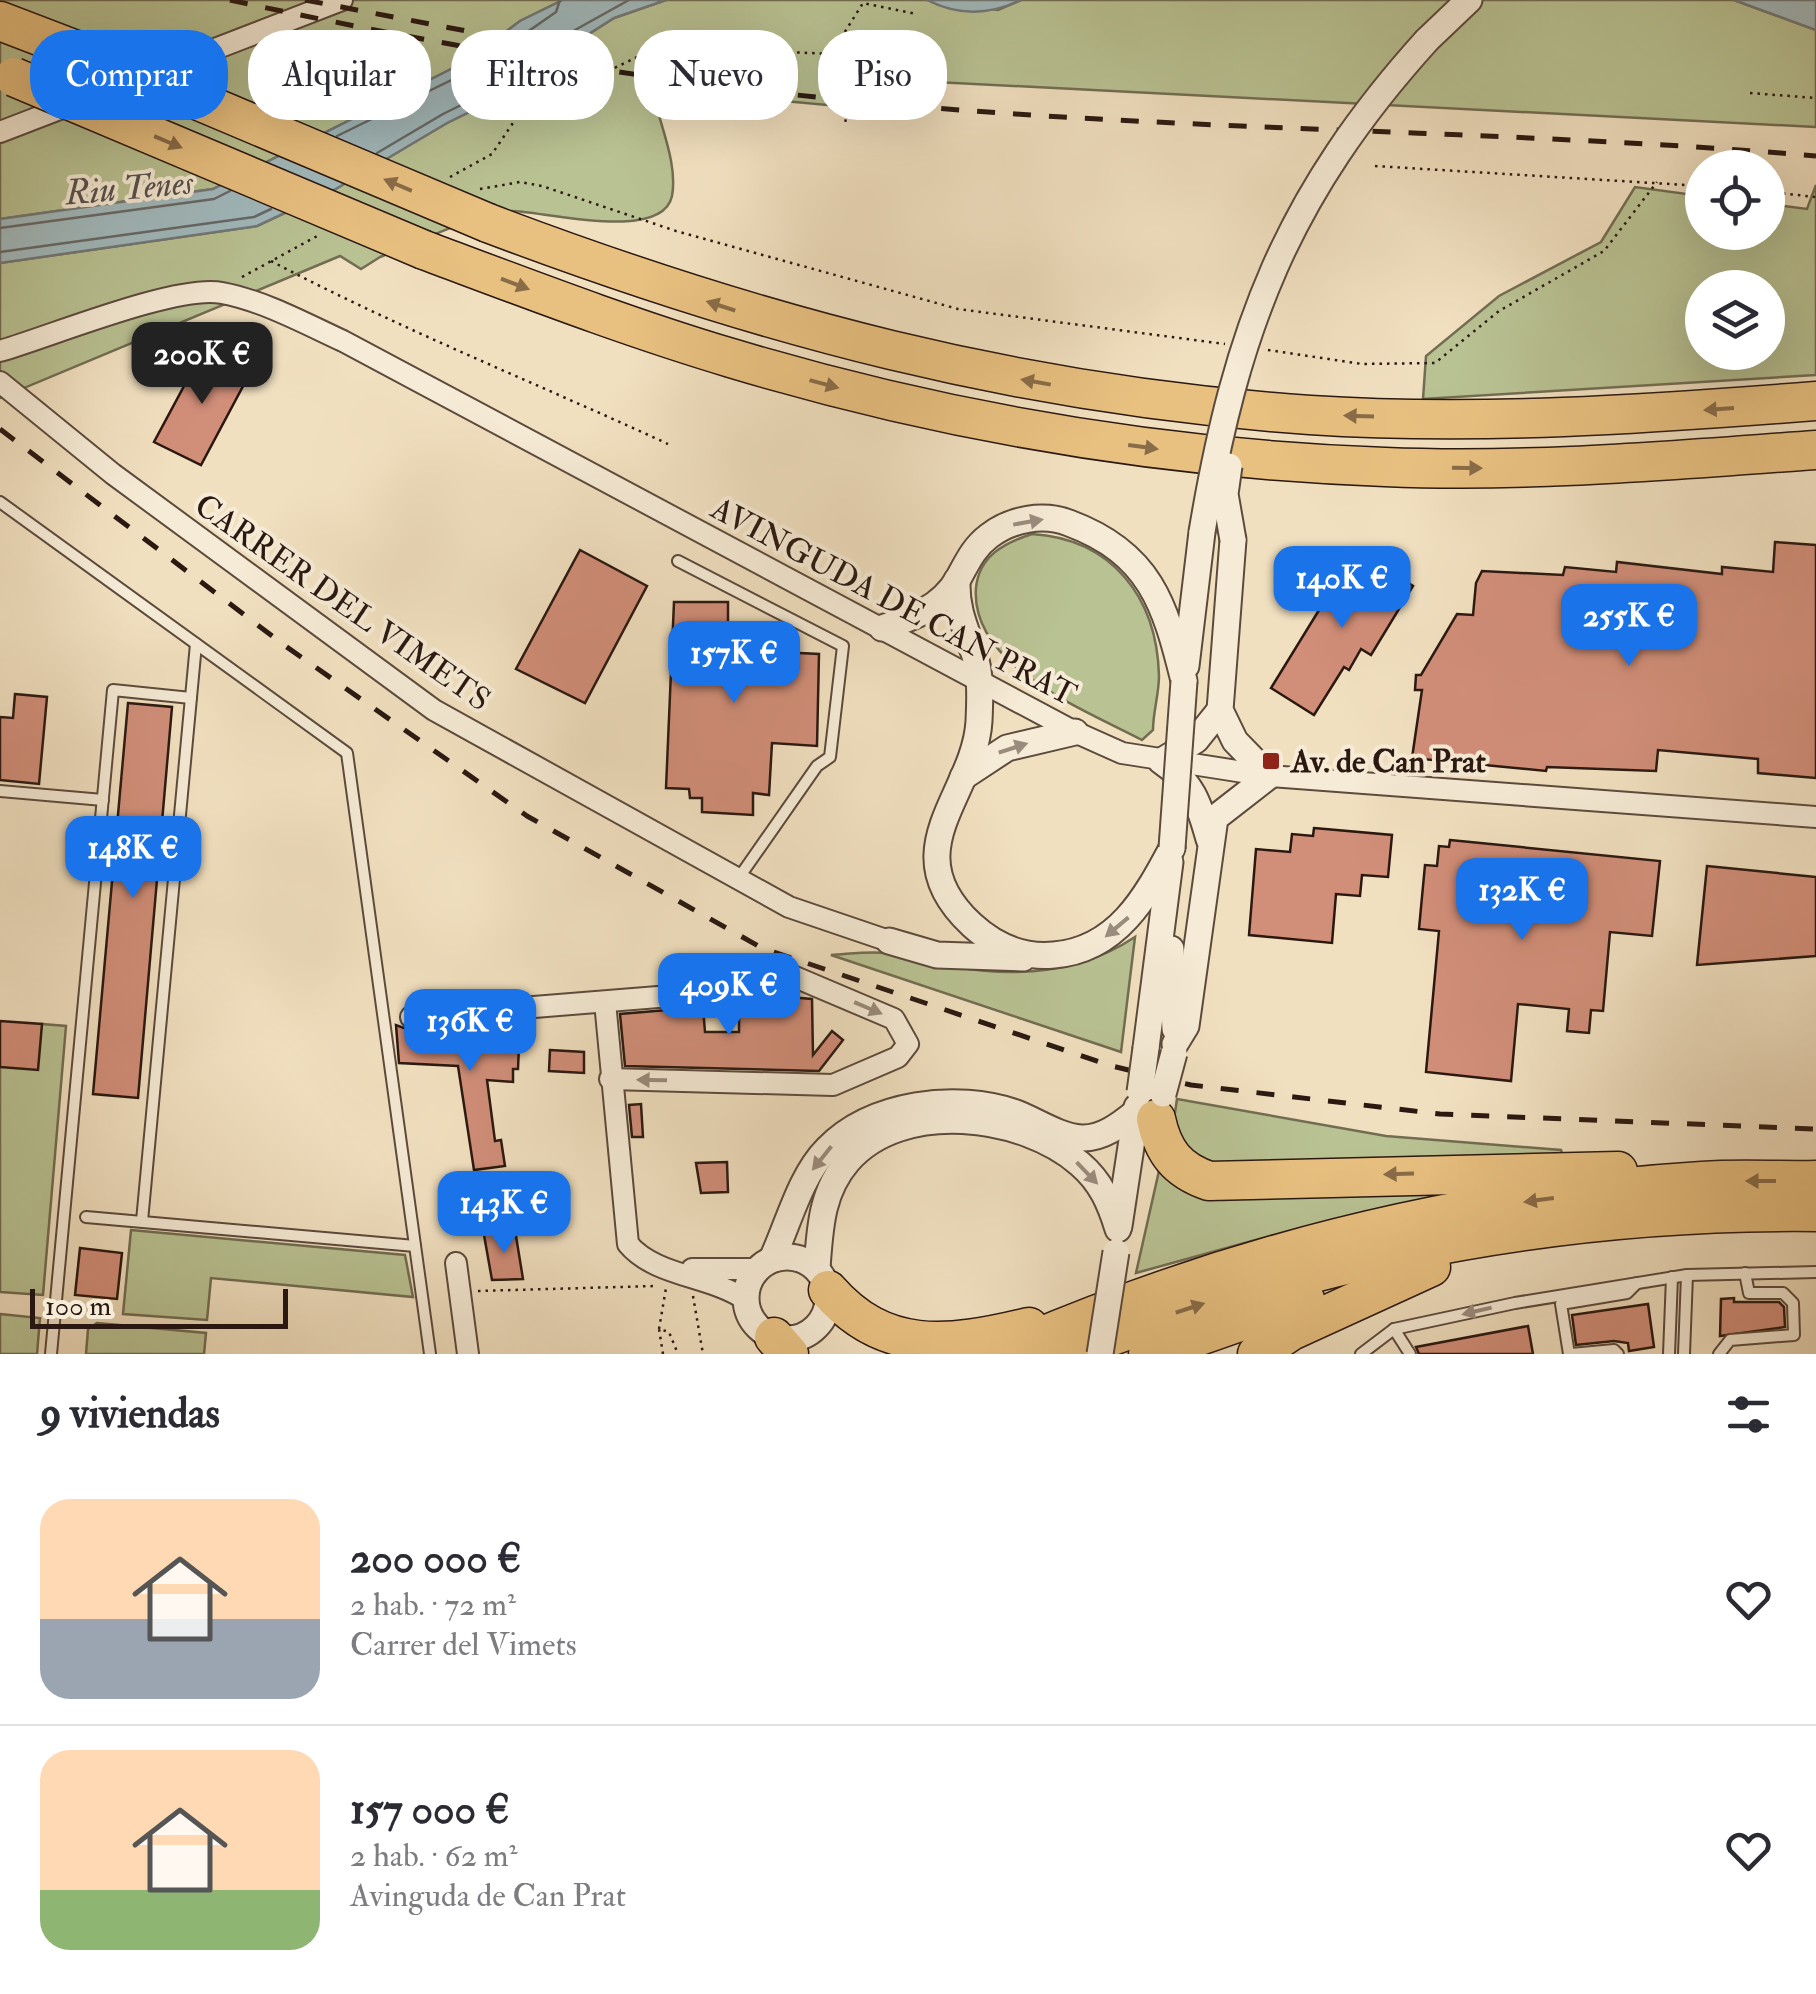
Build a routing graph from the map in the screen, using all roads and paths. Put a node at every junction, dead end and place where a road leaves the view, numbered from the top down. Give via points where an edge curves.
1 (342, 0) edge
2 (1470, 0) edge
3 (916, 14) dead end
4 (0, 20) edge
5 (846, 30) edge
6 (818, 53) edge
7 (7, 75) edge
8 (1750, 93) dead end
9 (1816, 98) edge
10 (845, 120) edge
11 (846, 124) dead end
12 (0, 132) edge
13 (492, 154) dead end
14 (1375, 166) dead end
15 (1657, 182) junction
16 (1685, 184) edge
17 (1785, 194) edge
18 (1816, 197) edge
19 (478, 207) junction
20 (217, 292) junction
21 (1226, 344) dead end
22 (1265, 350) dead end
23 (0, 351) edge
24 (1234, 372) junction
25 (0, 382) edge
26 (1816, 402) edge
27 (668, 444) dead end
28 (1816, 450) edge
29 (0, 502) edge
30 (678, 561) dead end
31 (958, 580) junction
32 (882, 628) junction
33 (196, 644) junction
34 (978, 677) junction
35 (1184, 681) junction
36 (190, 698) junction
37 (1220, 710) junction
38 (1075, 732) junction
39 (1161, 761) junction
40 (1269, 776) junction
41 (960, 781) junction
42 (0, 792) edge
43 (103, 800) junction
44 (1816, 818) edge
45 (1208, 838) junction
46 (1172, 848) junction
47 (738, 879) junction
48 (1164, 920) junction
49 (889, 940) joint
50 (1033, 957) junction
51 (605, 1002) junction
52 (411, 1017) dead end
53 (1174, 1049) junction
54 (610, 1079) junction
55 (1148, 1104) junction
56 (1706, 1180) junction
57 (1816, 1180) edge
58 (1778, 1211) junction
59 (1816, 1212) edge
60 (86, 1216) dead end
61 (142, 1220) junction
62 (1117, 1240) junction
63 (415, 1246) junction
64 (456, 1263) dead end
65 (765, 1264) junction
66 (1431, 1268) junction
67 (1816, 1272) edge
68 (1745, 1273) junction
69 (1687, 1275) junction
70 (1672, 1277) junction
71 (822, 1279) junction
72 (672, 1280) junction
73 (1638, 1282) junction
74 (692, 1290) dead end
75 (460, 1293) junction
76 (746, 1300) junction
77 (1090, 1314) junction
78 (659, 1329) junction
79 (1394, 1330) junction
80 (771, 1344) edge
81 (52, 1354) edge
82 (430, 1354) edge
83 (468, 1354) edge
84 (663, 1354) edge
85 (678, 1354) edge
86 (702, 1354) edge
87 (1000, 1354) edge
88 (1066, 1354) edge
89 (1100, 1354) edge
90 (1148, 1354) edge
91 (1257, 1354) edge
92 (1361, 1354) edge
93 (1410, 1354) edge
94 (1570, 1354) edge
95 (1618, 1354) edge
96 (1669, 1354) edge
97 (1684, 1354) edge
98 (1720, 1354) edge

1 - 12 street
2 - 24 street, bridge via 1390,81 1325,168 1265,282
3 - 5 path via 862,3
19 -> 4 highway, bridge
6 - 13 path via 660,46 519,114
7 -> 28 highway, bridge via 424,250 616,322 826,385 1019,428 1157,449 1386,467 1493,468
8 - 9 path
10 - 11 path
14 - 15 path
15 - 16 path
15 - 22 path via 1604,251 1498,311 1435,363 1362,364
17 - 18 path
19 - 21 path via 520,182 542,186 676,232 958,309
26 -> 19 highway via 1491,420 1312,415 1078,390 873,349 740,312
20 - 23 street, AVINGUDA DE CAN PRAT via 152,303
20 - 27 path via 270,260 381,319
20 - 32 street, AVINGUDA DE CAN PRAT via 343,341
24 - 35 street, bridge via 1202,532
24 - 37 street, bridge
25 - 47 street, CARRER DEL VIMETS via 113,474 434,710
29 - 33 lane
30 - 47 lane via 843,646 830,757
31 - 32 street via 936,605
31 - 34 street via 959,616
31 -> 35 street via 989,536 1024,520 1058,519 1098,535 1150,582
32 - 34 street, AVINGUDA DE CAN PRAT
33 - 36 lane
33 - 63 lane via 346,753
34 - 38 street, AVINGUDA DE CAN PRAT
34 - 41 street via 978,734
35 - 46 street, bridge
36 - 43 lane via 114,690
36 - 61 lane
37 - 39 street via 1196,740
37 - 40 street via 1236,742
38 - 39 street, AVINGUDA DE CAN PRAT
41 -> 38 street via 1006,748
39 - 40 street, AVINGUDA DE CAN PRAT
39 - 45 street via 1196,794
40 - 44 street, AVINGUDA DE CAN PRAT
40 - 45 street via 1215,818
41 - 50 street via 940,829 950,900 981,934
42 - 43 lane
43 - 81 lane
45 - 53 street via 1186,1026
46 - 48 street
46 -> 50 street via 1118,928 1083,949
47 - 49 street, CARRER DEL VIMETS via 789,907
48 - 53 street via 1172,950
48 - 55 street, bridge via 1146,1048
49 - 50 street via 937,956
51 - 52 street
51 - 54 street
51 -> 54 street via 720,992 788,974 894,1019 908,1044 898,1057 832,1084
53 - 55 street, bridge
54 - 72 street via 628,1244
56 -> 55 highway via 1601,1169 1209,1182 1169,1156
55 - 62 street via 1143,1180 1125,1197
55 -> 65 street via 1106,1132 1079,1138 980,1104 892,1112 828,1148
57 -> 56 highway
56 -> 77 highway via 1536,1200 1357,1233 1215,1270
58 - 59 highway
58 - 66 highway via 1728,1225
88 -> 58 highway via 1190,1308 1427,1246 1588,1222
60 - 61 lane
61 - 63 lane
71 -> 62 street via 825,1200 850,1159 885,1134 938,1121 977,1122 1060,1151 1094,1178
62 - 89 street, bridge
63 - 82 lane
64 - 75 street
65 - 71 street via 791,1256
65 - 72 street
65 - 76 street
66 - 90 highway via 1324,1293
66 - 91 highway via 1291,1331
67 - 68 lane
68 - 69 lane
68 - 98 lane via 1749,1293 1783,1293 1793,1303 1794,1335 1730,1340
69 - 70 lane
69 - 97 lane
70 - 73 lane
70 - 96 lane
71 - 77 highway via 853,1324 892,1346 951,1346
71 - 80 street via 828,1309 818,1326
72 - 75 path
72 - 76 street via 712,1281
72 - 78 path
73 -> 79 lane
73 - 94 lane via 1627,1293 1561,1304
74 - 86 path
75 - 83 street
76 - 80 street
77 - 87 highway
78 - 84 path
78 - 85 path via 668,1332
79 - 92 lane
79 - 93 lane
94 - 95 lane

